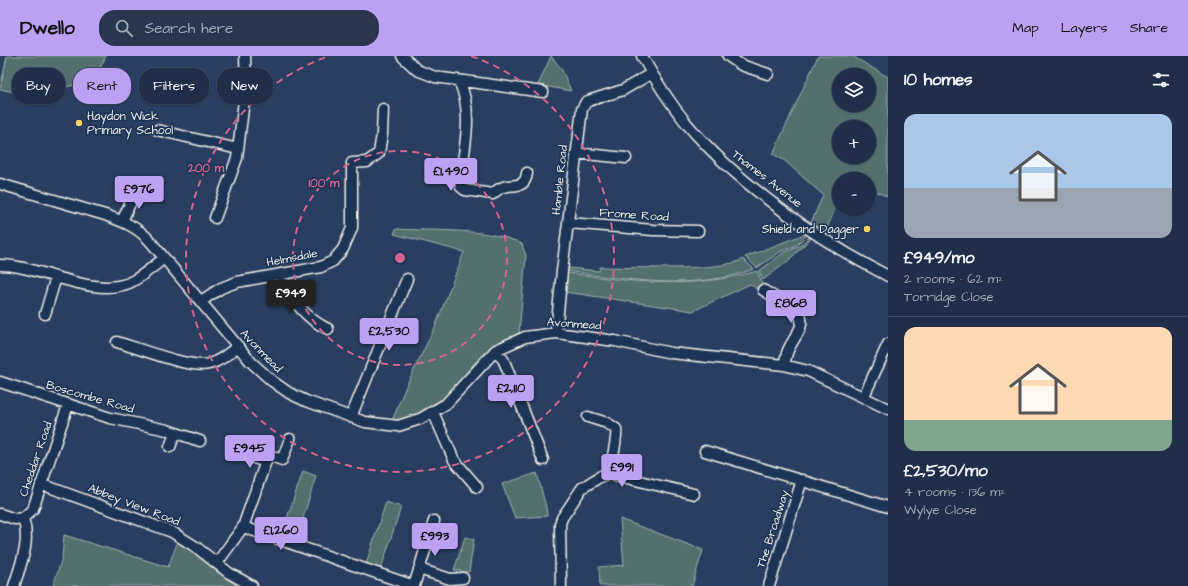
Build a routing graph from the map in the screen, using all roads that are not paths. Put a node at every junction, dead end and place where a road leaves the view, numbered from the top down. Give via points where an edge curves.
1 (245, 56) edge
2 (402, 56) edge
3 (642, 56) edge
4 (728, 56) edge
5 (652, 73) junction
6 (768, 74) dead end
7 (460, 81) junction
8 (543, 92) dead end
9 (382, 109) dead end
10 (157, 130) dead end
11 (238, 149) junction
12 (576, 153) junction
13 (626, 158) dead end
14 (527, 173) dead end
15 (0, 184) edge
16 (136, 192) dead end
17 (215, 218) dead end
18 (122, 221) junction
19 (569, 223) junction
20 (698, 231) dead end
21 (164, 258) junction
22 (0, 265) edge
23 (280, 274) junction
24 (888, 276) edge
25 (56, 277) junction
26 (407, 279) dead end
27 (763, 290) dead end
28 (201, 301) junction
29 (45, 314) dead end
30 (328, 329) dead end
31 (556, 333) junction
32 (117, 342) dead end
33 (888, 344) edge
34 (238, 346) junction
35 (496, 350) junction
36 (784, 365) junction
37 (0, 382) edge
38 (864, 396) junction
39 (68, 405) junction
40 (888, 409) edge
41 (433, 412) junction
42 (350, 417) junction
43 (588, 417) dead end
44 (175, 432) junction
45 (290, 439) dead end
46 (200, 441) dead end
47 (170, 447) dead end
48 (705, 451) dead end
49 (242, 454) dead end
50 (543, 460) dead end
51 (266, 462) junction
52 (610, 474) junction
53 (802, 480) junction
54 (41, 484) junction
55 (477, 487) dead end
56 (694, 494) dead end
57 (888, 507) edge
58 (0, 514) edge
59 (23, 518) junction
60 (434, 521) dead end
61 (243, 527) junction
62 (217, 563) junction
63 (419, 569) junction
64 (463, 578) dead end
65 (14, 586) edge
66 (252, 586) edge
67 (414, 586) edge
68 (561, 586) edge
69 (768, 586) edge

1 - 11 street via 246,84
2 - 7 street via 410,65 425,73
3 - 5 street, Thames Avenue
4 - 6 street via 741,65
5 - 12 street, Hamble Road via 623,90 586,102 582,109
5 - 24 street, Thames Avenue via 687,124 746,182 813,231
7 - 8 street
7 - 14 street via 468,120 461,187 465,190 493,194 502,186 522,185 526,181
9 - 23 street, Helmsdale via 379,153 368,162 352,163 353,220 343,249 333,261 321,267
10 - 11 street
11 - 17 street
12 - 13 street
12 - 19 street, Hamble Road
15 - 18 street, Avonmead
16 - 18 street
18 - 21 street, Avonmead via 144,234
19 - 20 street, Frome Road
19 - 31 street, Hamble Road
21 - 25 street via 135,280 117,286 95,286
21 - 28 street, Avonmead
22 - 25 street via 16,266
23 - 28 street, Helmsdale via 237,282
23 - 30 street via 302,311 315,323
25 - 29 street
26 - 42 street
27 - 36 street via 799,312 801,316 802,326 787,353
28 - 34 street, Avonmead
31 - 35 street, Avonmead via 526,337
31 - 36 street, Avonmead via 614,341 671,353
32 - 34 street via 202,365 220,360
33 - 38 street
34 - 42 street, Avonmead via 259,370 280,387
35 - 41 street, Avonmead via 455,394
35 - 50 street via 504,360
36 - 38 street, Avonmead via 808,370
37 - 39 street, Boscombe Road
38 - 40 street, Avonmead
39 - 44 street, Boscombe Road via 110,418
39 - 54 street, Cheddar Road
41 - 42 street, Avonmead via 398,426 372,424
41 - 55 street via 454,460
43 - 52 street via 616,429 617,437 611,457
44 - 46 street, Boscombe Road
44 - 47 street
45 - 51 street via 282,460 268,455
48 - 53 street, The Broadway
49 - 51 street
51 - 61 street
52 - 56 street
52 - 68 street via 601,476 579,492 560,524
53 - 57 street, The Broadway
53 - 69 street, The Broadway
54 - 59 street, Cheddar Road via 33,509
54 - 62 street, Abbey View Road via 172,532
58 - 59 street via 15,519
59 - 65 street via 27,534 26,546
60 - 63 street
61 - 62 street
61 - 67 street
62 - 66 street, Abbey View Road
63 - 64 street via 450,579
63 - 67 street

